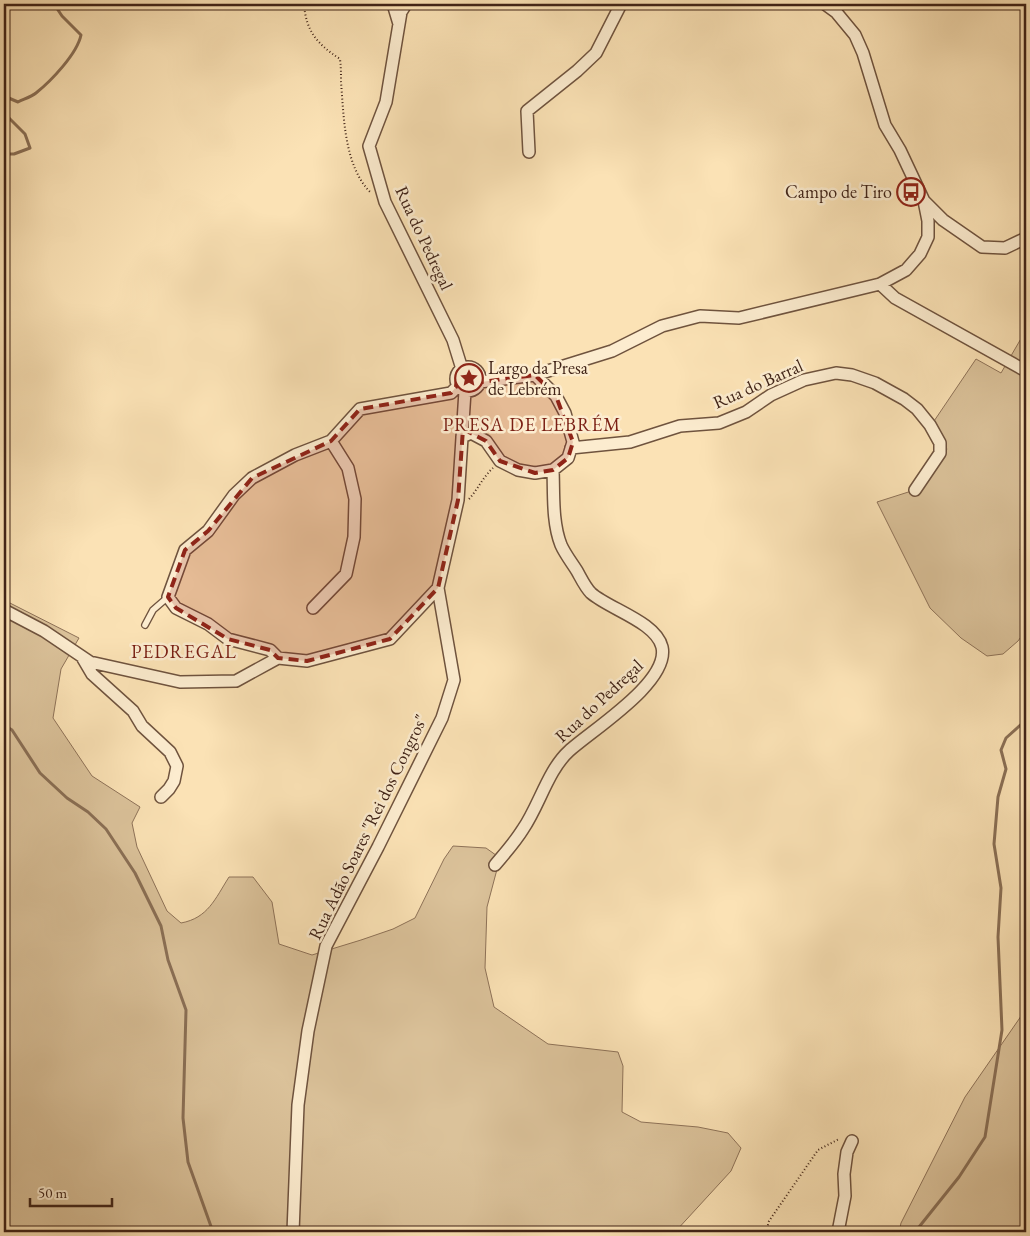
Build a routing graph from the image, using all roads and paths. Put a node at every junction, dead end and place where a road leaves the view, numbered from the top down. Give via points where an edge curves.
1 (304, 4) edge
2 (393, 4) edge
3 (406, 4) edge
4 (621, 4) edge
5 (825, 4) edge
6 (399, 26) junction
7 (529, 152) dead end
8 (384, 202) junction
9 (924, 202) junction
10 (1026, 238) edge
11 (880, 284) junction
12 (462, 369) junction
13 (1026, 371) edge
14 (535, 375) junction
15 (480, 382) junction
16 (461, 389) junction
17 (462, 437) junction
18 (331, 441) junction
19 (571, 448) junction
20 (500, 461) junction
21 (553, 470) junction
22 (915, 490) dead end
23 (458, 500) junction
24 (438, 588) junction
25 (168, 597) junction
26 (313, 608) dead end
27 (4, 610) edge
28 (144, 625) dead end
29 (81, 656) junction
30 (278, 658) junction
31 (161, 797) dead end
32 (495, 865) dead end
33 (852, 1141) joint
34 (293, 1232) edge
35 (766, 1232) edge
36 (838, 1232) edge

1 - 8 path via 310,31 340,59 344,120 356,171 372,195
2 - 6 street
3 - 6 street, Rua do Pedregal
4 - 7 street via 596,53 527,111
5 - 9 street via 855,35 885,125
6 - 8 street, Rua do Pedregal via 386,102 369,146
8 - 12 street, Rua do Pedregal via 453,340
9 - 10 street via 943,220 982,247 1005,248
9 - 11 street via 928,236 920,254 906,270
11 - 13 street via 895,298
11 - 14 street via 738,318 700,316 662,326 612,352
12 - 15 street via 474,368
12 - 16 street via 457,375
14 - 15 street
14 - 19 street via 556,396 565,413 573,442
15 - 16 street via 469,392
16 - 17 street
16 - 18 street via 360,409
17 - 20 street via 471,433 486,441
17 - 23 street
18 - 25 street via 295,455 252,478 234,495 208,531 185,550
18 - 26 street via 348,468 355,499 354,537 346,574
19 - 21 street via 568,458
19 - 22 street, Rua do Barral via 630,442 680,426 718,423 746,412 771,395 804,380 836,373 875,383 904,399 918,409 930,425 940,443 940,453
20 - 21 street via 518,470 535,473
20 - 23 path via 485,474 477,491 467,501
21 - 32 street, Rua do Pedregal via 554,504 562,546 589,591 600,601 648,628 658,638 662,661 647,685 558,764 524,829
23 - 24 street
24 - 30 street via 390,639 307,660
24 - 34 street, Rua Adão Soares "Rei dos Congros" via 454,680 442,718 326,946 308,1030 298,1105
25 - 28 lane via 153,610
25 - 30 street via 176,608 228,638 270,650
27 - 29 street
29 - 30 street via 90,662 180,682 236,681
29 - 31 street via 92,674 133,711 142,726 170,752 177,766 174,781
33 - 35 path via 846,1137 818,1150 769,1221
33 - 36 street via 847,1152 845,1196

